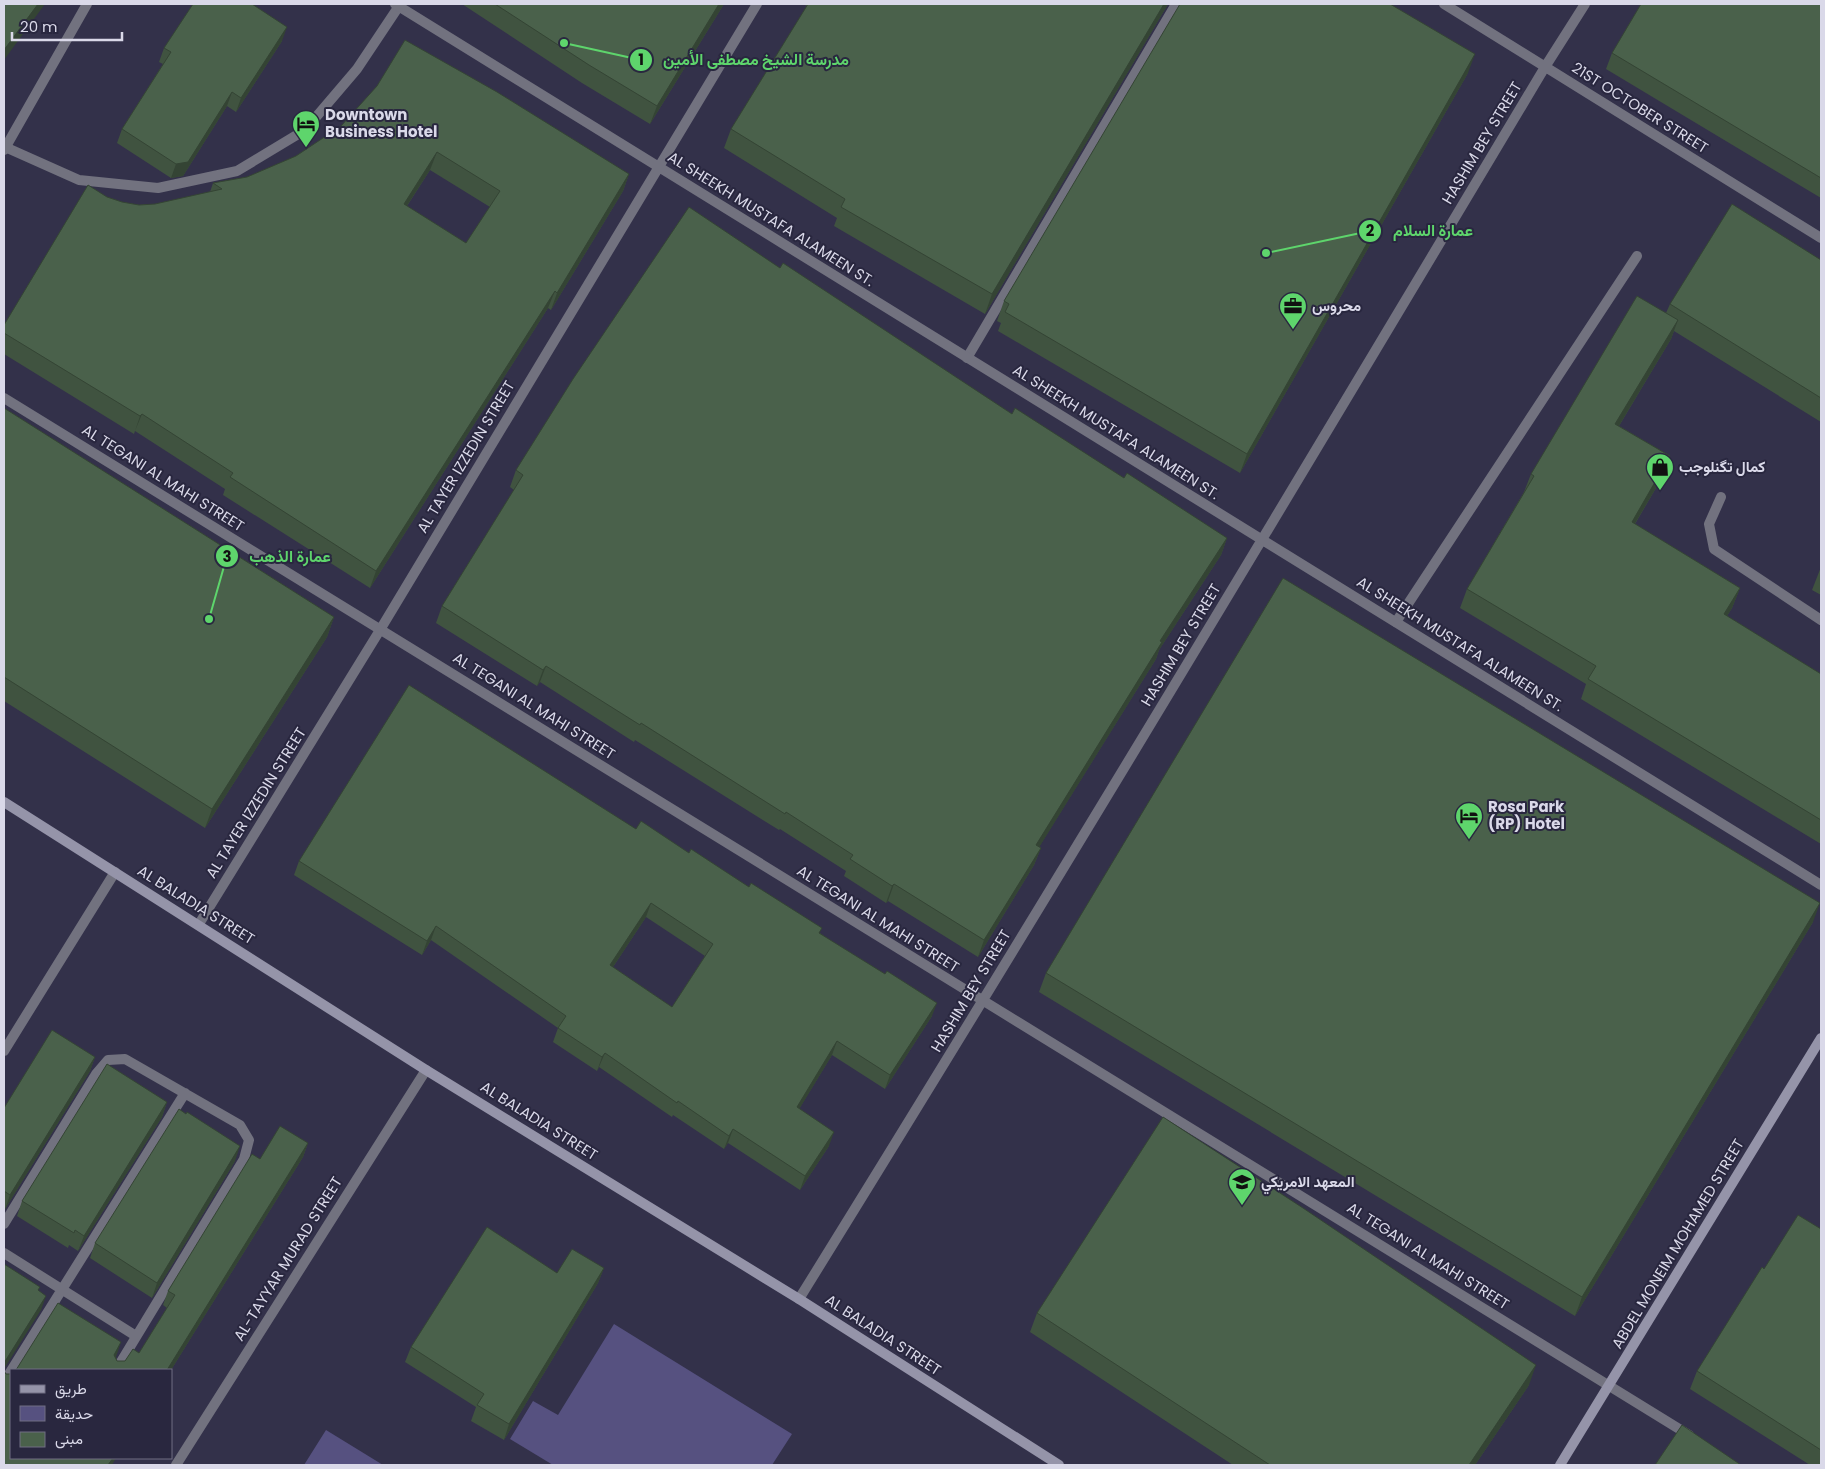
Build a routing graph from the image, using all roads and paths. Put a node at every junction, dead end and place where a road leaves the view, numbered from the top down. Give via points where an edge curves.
1 (87, 4) edge
2 (757, 4) edge
3 (1176, 4) edge
4 (1444, 4) edge
5 (1585, 4) edge
6 (397, 5) edge
7 (1545, 67) junction
8 (5, 149) edge
9 (658, 167) junction
10 (1821, 238) edge
11 (1637, 256) dead end
12 (966, 358) junction
13 (4, 398) edge
14 (1721, 497) dead end
15 (1262, 540) junction
16 (1821, 620) edge
17 (1396, 622) junction
18 (380, 630) junction
19 (4, 802) edge
20 (115, 872) junction
21 (1821, 885) edge
22 (199, 924) junction
23 (984, 1001) junction
24 (1821, 1038) edge
25 (4, 1051) edge
26 (426, 1070) junction
27 (185, 1093) junction
28 (4, 1224) edge
29 (4, 1253) edge
30 (61, 1288) junction
31 (799, 1299) junction
32 (136, 1336) junction
33 (12, 1369) edge
34 (117, 1369) edge
35 (1609, 1385) junction
36 (1697, 1440) edge
37 (176, 1465) edge
38 (1059, 1465) edge
39 (1560, 1465) edge

1 - 8 street
2 - 9 street, AL TAYER IZZEDIN STREET
3 - 12 street
4 - 7 street, 21ST OCTOBER STREET
5 - 7 street, HASHIM BEY STREET
6 - 8 street via 357,70 305,130 237,171 158,188 79,180
6 - 9 street, AL SHEEKH MUSTAFA ALAMEEN ST.
7 - 10 street, 21ST OCTOBER STREET
7 - 15 street, HASHIM BEY STREET
9 - 12 street, AL SHEEKH MUSTAFA ALAMEEN ST.
9 - 18 street, AL TAYER IZZEDIN STREET
11 - 17 street
12 - 15 street, AL SHEEKH MUSTAFA ALAMEEN ST.
13 - 18 street, AL TEGANI AL MAHI STREET
14 - 16 street via 1709,524 1714,549
15 - 17 street, AL SHEEKH MUSTAFA ALAMEEN ST.
15 - 23 street, HASHIM BEY STREET
17 - 21 street, AL SHEEKH MUSTAFA ALAMEEN ST.
18 - 22 street, AL TAYER IZZEDIN STREET
18 - 23 street, AL TEGANI AL MAHI STREET
19 - 20 street, AL BALADIA STREET
20 - 22 street, AL BALADIA STREET
20 - 25 street
22 - 26 street, AL BALADIA STREET
23 - 31 street, HASHIM BEY STREET
23 - 35 street, AL TEGANI AL MAHI STREET
24 - 35 street, ABDEL MONEIM MOHAMED STREET
26 - 31 street, AL BALADIA STREET
26 - 37 street, AL-TAYYAR MURAD STREET
27 - 28 street via 125,1059 108,1060 96,1074
27 - 30 street
27 - 32 street via 240,1125 249,1140 244,1159
29 - 30 street
30 - 32 street
30 - 33 street
31 - 38 street, AL BALADIA STREET
32 - 34 street
35 - 36 street, AL TEGANI AL MAHI STREET
35 - 39 street, ABDEL MONEIM MOHAMED STREET

